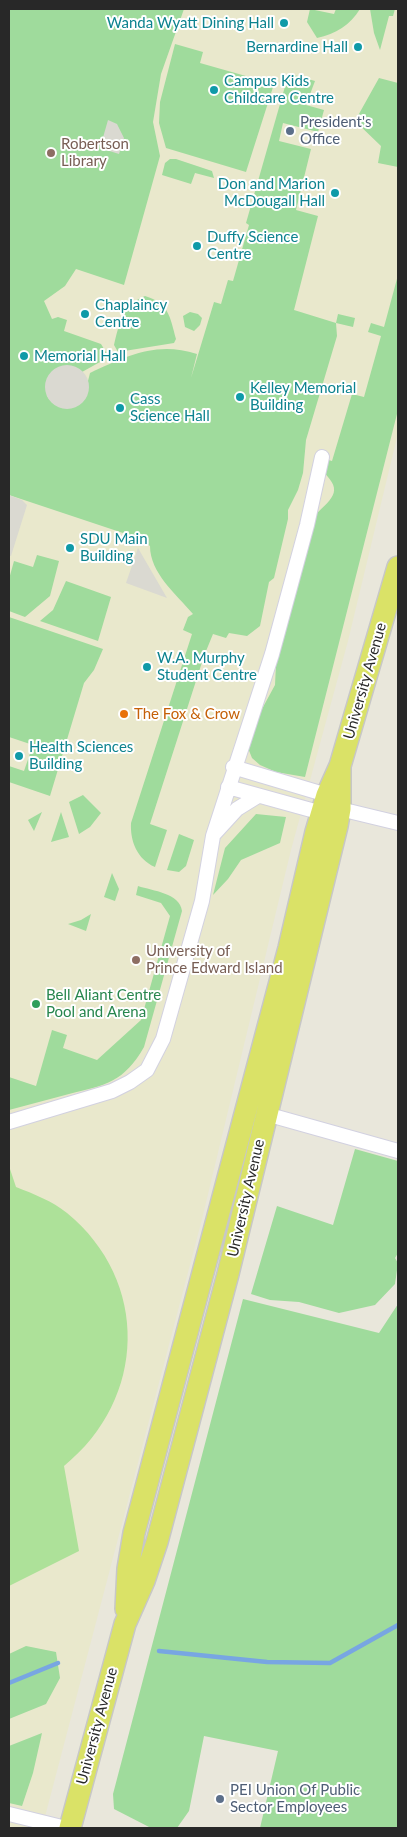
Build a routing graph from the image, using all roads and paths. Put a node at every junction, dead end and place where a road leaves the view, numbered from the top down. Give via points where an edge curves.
1 (322, 457) dead end
2 (398, 567) edge
3 (233, 767) junction
4 (228, 787) junction
5 (258, 796) junction
6 (329, 806) junction
7 (398, 823) edge
8 (212, 836) junction
9 (266, 1114) junction
10 (9, 1122) edge
11 (398, 1151) edge
12 (125, 1624) junction
13 (9, 1814) edge
14 (63, 1827) edge

1 - 3 street via 272,654
2 - 6 main road, University Avenue
3 - 4 street
3 - 6 street
4 - 5 street
4 - 8 street
5 - 6 street
5 - 8 street via 237,809
6 - 7 street
6 - 9 main road, University Avenue
6 - 12 main road, University Avenue via 134,1533
8 - 10 street via 202,901 166,1029 146,1070 112,1091
9 - 11 street
9 - 12 main road, University Avenue via 228,1274 157,1542
12 - 14 main road, University Avenue
13 - 14 street

